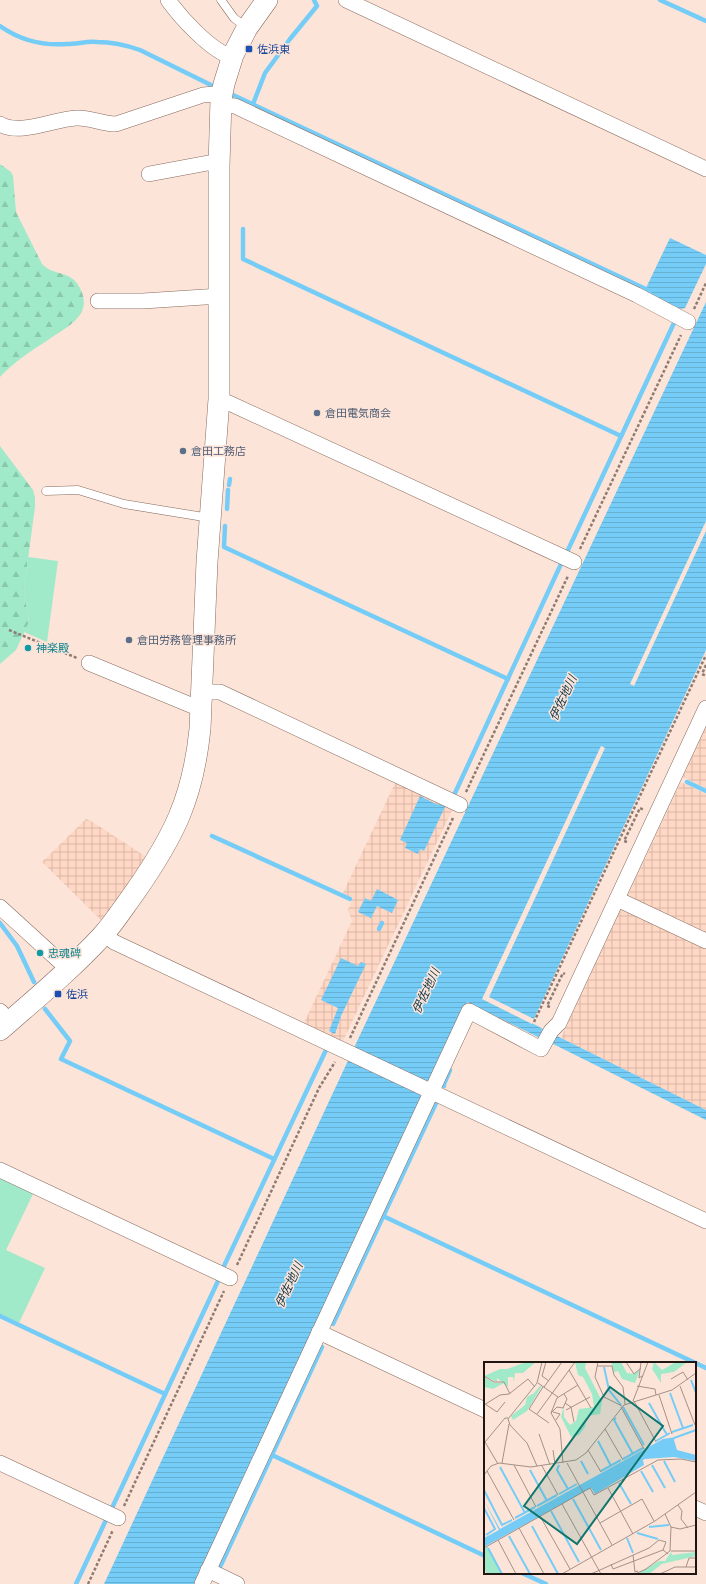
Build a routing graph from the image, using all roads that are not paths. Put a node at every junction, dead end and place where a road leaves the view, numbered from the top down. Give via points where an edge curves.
1 (168, 0) edge
2 (221, 0) edge
3 (266, 0) edge
4 (346, 0) edge
5 (247, 28) junction
6 (232, 57) junction
7 (221, 100) junction
8 (0, 124) edge
9 (219, 163) junction
10 (706, 169) edge
11 (149, 174) dead end
12 (220, 296) junction
13 (98, 301) dead end
14 (688, 322) road end
15 (219, 403) junction
16 (46, 491) dead end
17 (210, 518) junction
18 (574, 562) road end
19 (89, 663) road end
20 (202, 699) junction
21 (706, 708) edge
22 (460, 805) road end
23 (617, 899) junction
24 (0, 907) edge
25 (104, 934) junction
26 (706, 941) edge
27 (68, 969) junction
28 (3, 1021) edge
29 (430, 1090) junction
30 (0, 1170) edge
31 (706, 1221) edge
32 (230, 1278) road end
33 (319, 1332) junction
34 (484, 1410) edge
35 (0, 1463) edge
36 (696, 1509) edge
37 (706, 1514) edge
38 (118, 1518) road end
39 (205, 1577) edge
40 (237, 1584) edge

1 - 6 street via 206,40
2 - 5 lane via 234,18
3 - 5 street
4 - 10 street
5 - 6 street
6 - 7 street
7 - 8 street via 202,95 116,124 77,118 14,129
7 - 9 street
7 - 14 street via 637,295
9 - 11 street
9 - 12 street
12 - 13 street
12 - 15 street
15 - 17 street
15 - 18 street via 229,403
16 - 17 lane via 78,490 124,504
17 - 20 street
19 - 20 street via 193,706
20 - 22 street via 220,692
20 - 25 street via 198,754 185,803 164,849
21 - 23 street
23 - 26 street
23 - 29 street via 559,1024 551,1031 541,1049 469,1011
24 - 27 street
25 - 27 street
25 - 29 street via 114,942
27 - 28 street
29 - 31 street
29 - 33 street
30 - 32 street
33 - 34 street
33 - 39 street
35 - 38 street
36 - 37 street
39 - 40 street

